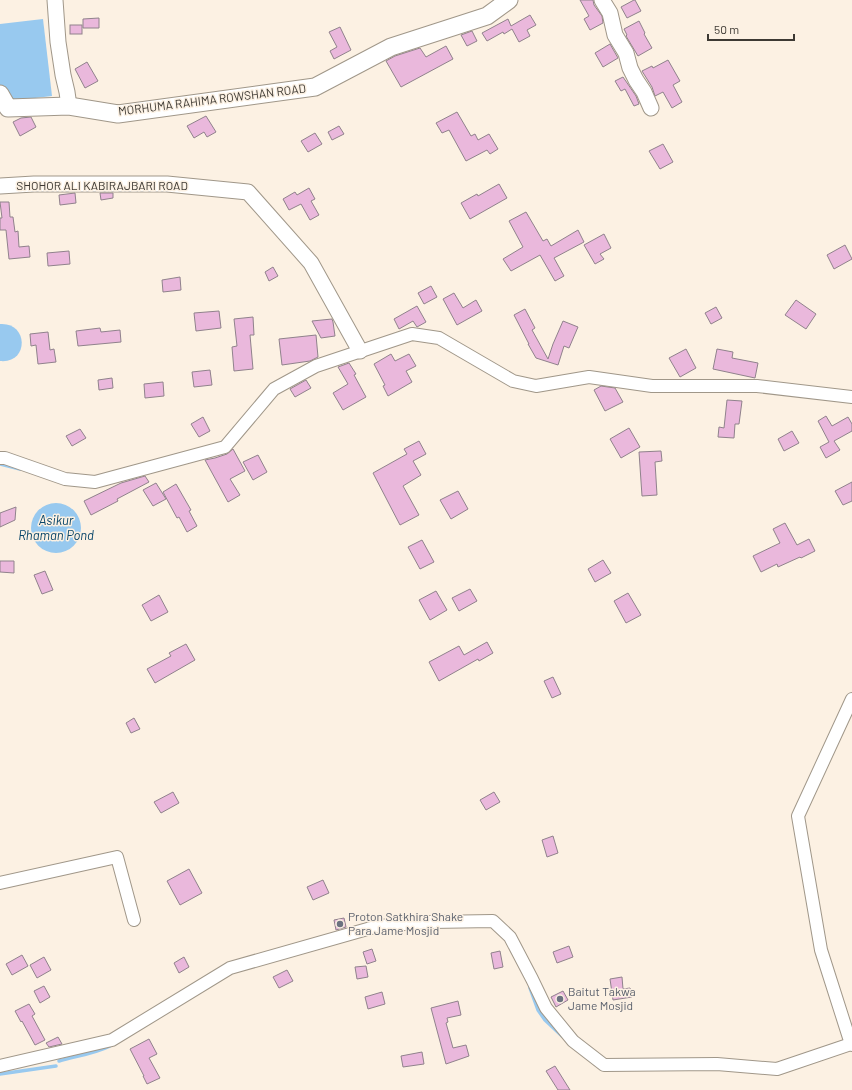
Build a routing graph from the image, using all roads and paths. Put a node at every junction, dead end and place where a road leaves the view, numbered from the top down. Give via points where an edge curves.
1 (55, 0) edge
2 (509, 0) edge
3 (602, 0) edge
4 (0, 94) edge
5 (69, 106) junction
6 (652, 108) dead end
7 (0, 186) edge
8 (360, 351) junction
9 (852, 397) edge
10 (0, 458) edge
11 (852, 699) edge
12 (0, 883) edge
13 (134, 920) dead end
14 (852, 1044) edge
15 (0, 1066) edge

1 - 5 street via 58,42
2 - 5 main road, MORHUMA RAHIMA ROWSHAN ROAD via 487,16 391,46 315,87 118,114
3 - 6 street via 610,13 630,68
4 - 5 main road, MORHUMA RAHIMA ROWSHAN ROAD via 8,108
7 - 8 street, SHOHOR ALI KABIRAJBARI ROAD via 167,184 248,192 311,263
8 - 9 street via 412,334 439,338 513,381 536,386 589,377 652,386 757,386
8 - 10 street via 316,366 274,389 224,447 95,482 65,479
11 - 14 street via 798,816 821,950
12 - 13 street via 117,857
14 - 15 street via 777,1069 716,1064 604,1065 573,1041 546,1008 510,937 493,921 432,922 378,926 230,968 112,1040

